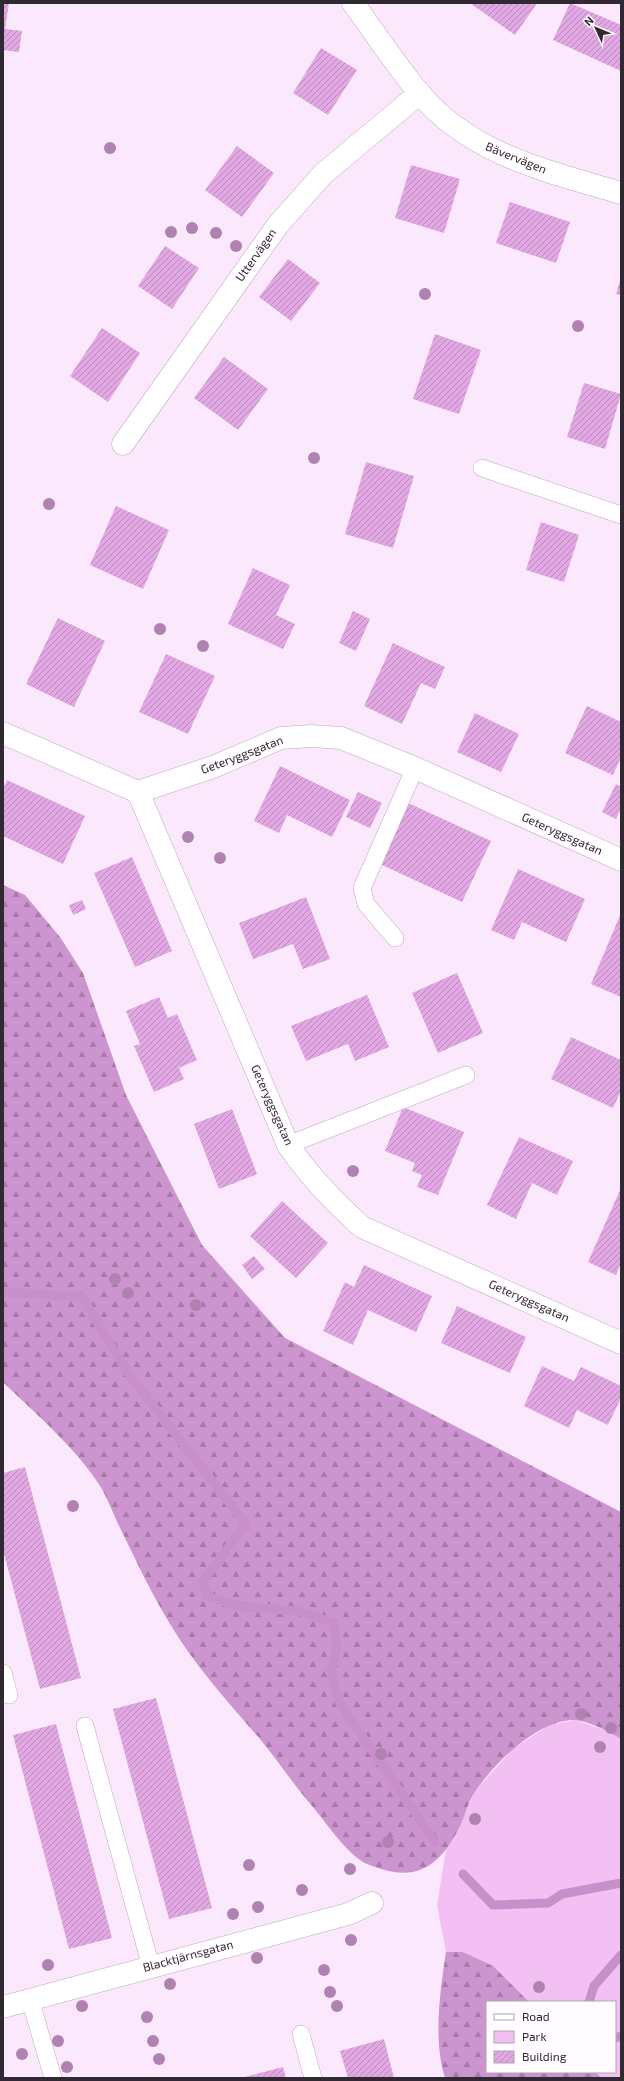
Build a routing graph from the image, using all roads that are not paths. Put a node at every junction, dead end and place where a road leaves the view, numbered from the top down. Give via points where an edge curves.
1 (353, 3) edge
2 (420, 94) junction
3 (621, 192) edge
4 (123, 444) dead end
5 (482, 468) dead end
6 (621, 515) edge
7 (3, 733) edge
8 (415, 768) junction
9 (138, 792) junction
10 (621, 860) edge
11 (395, 938) dead end
12 (466, 1075) dead end
13 (288, 1145) junction
14 (621, 1343) edge
15 (3, 1673) edge
16 (9, 1695) dead end
17 (85, 1726) dead end
18 (372, 1903) dead end
19 (151, 1967) junction
20 (30, 1999) junction
21 (3, 2006) edge
22 (301, 2034) dead end
23 (53, 2078) edge
24 (313, 2078) edge

1 - 2 street, Bävervägen
2 - 3 street, Bävervägen via 457,128 480,144 519,162
2 - 4 street, Uttervägen via 323,174 297,202 277,226
5 - 6 lane
7 - 9 street
8 - 9 street, Geteryggsgatan via 340,738 281,738 213,767
8 - 10 street, Geteryggsgatan
8 - 11 lane via 362,888 366,904
9 - 13 street, Geteryggsgatan
12 - 13 lane
13 - 14 street, Geteryggsgatan via 304,1169 338,1206 362,1226
15 - 16 lane
17 - 19 lane
18 - 19 street, Blacktjärnsgatan via 348,1914
19 - 20 street, Blacktjärnsgatan
20 - 21 street, Blacktjärnsgatan
20 - 23 lane
22 - 24 lane

